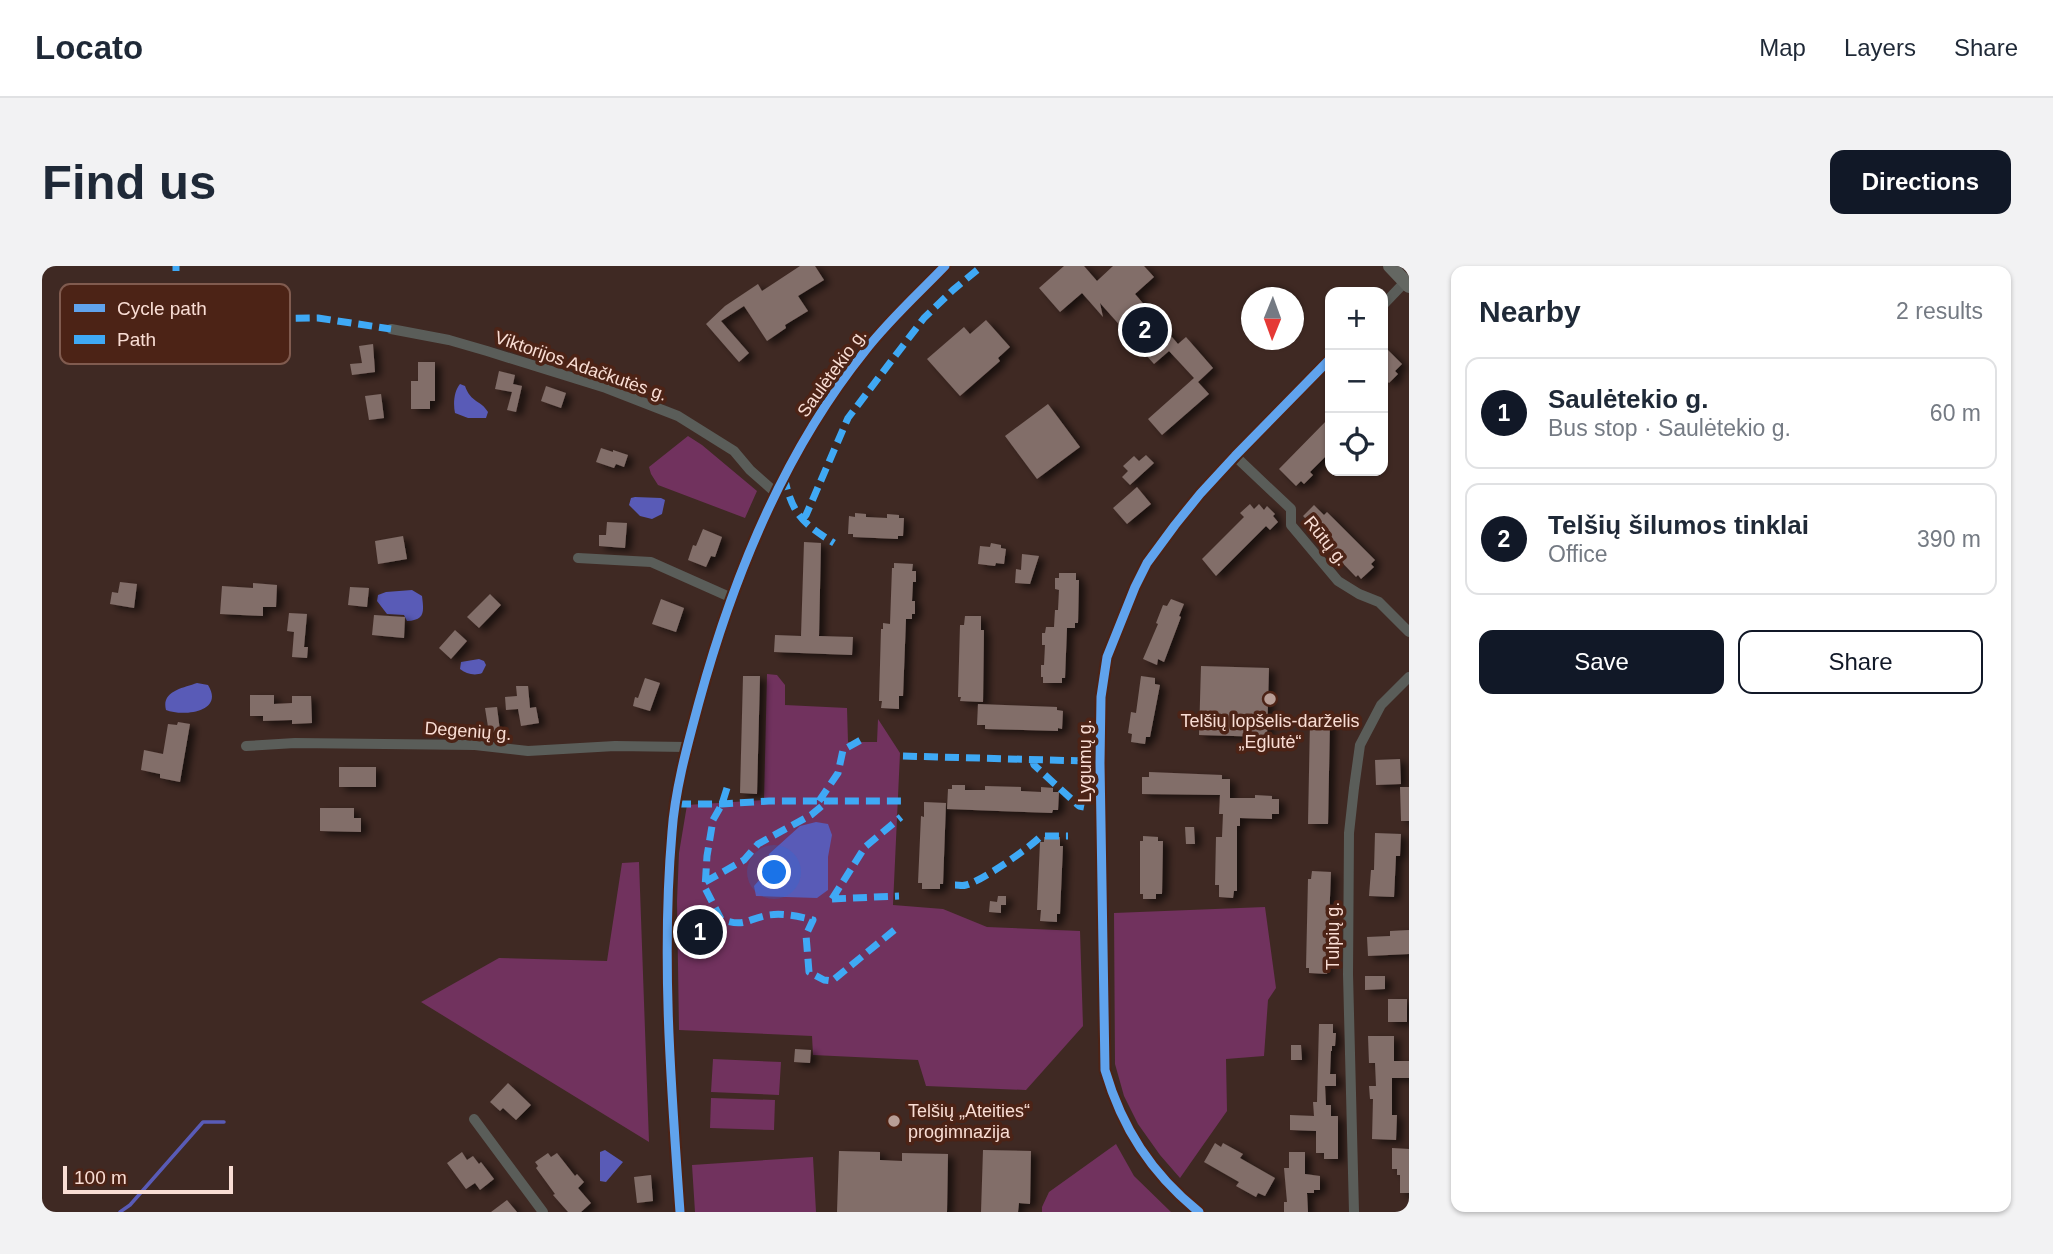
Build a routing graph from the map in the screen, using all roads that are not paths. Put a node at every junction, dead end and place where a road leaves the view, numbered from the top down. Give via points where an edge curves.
1 (945, 266) edge
2 (1390, 266) edge
3 (1407, 284) edge
4 (1388, 300) edge
5 (391, 329) dead end
6 (1325, 364) edge
7 (1235, 456) junction
8 (776, 494) junction
9 (578, 558) dead end
10 (732, 598) junction
11 (1409, 632) edge
12 (1409, 677) edge
13 (246, 746) dead end
14 (687, 747) junction
15 (474, 1119) dead end
16 (543, 1212) edge
17 (680, 1212) edge
18 (1199, 1212) edge
19 (1354, 1212) edge

1 - 8 street, Saulėtekio g. via 852,368 809,430
2 - 3 main road
3 - 4 street
5 - 8 street, Viktorijos Adačkutės g. via 487,351 678,416 734,451
6 - 7 street, Lygumų g.
7 - 11 street, Rūtų g. via 1291,509 1291,525 1338,581 1379,602
7 - 18 street, Lygumų g. via 1147,563 1107,657 1101,697 1105,1070 1145,1158
8 - 10 street, Saulėtekio g.
9 - 10 street via 651,562
10 - 14 street, Saulėtekio g.
12 - 19 street, Tulpių g. via 1381,705 1360,746 1349,833
13 - 14 street, Degenių g. via 475,745 527,751
14 - 17 street, Saulėtekio g. via 672,829 668,940
15 - 16 street

